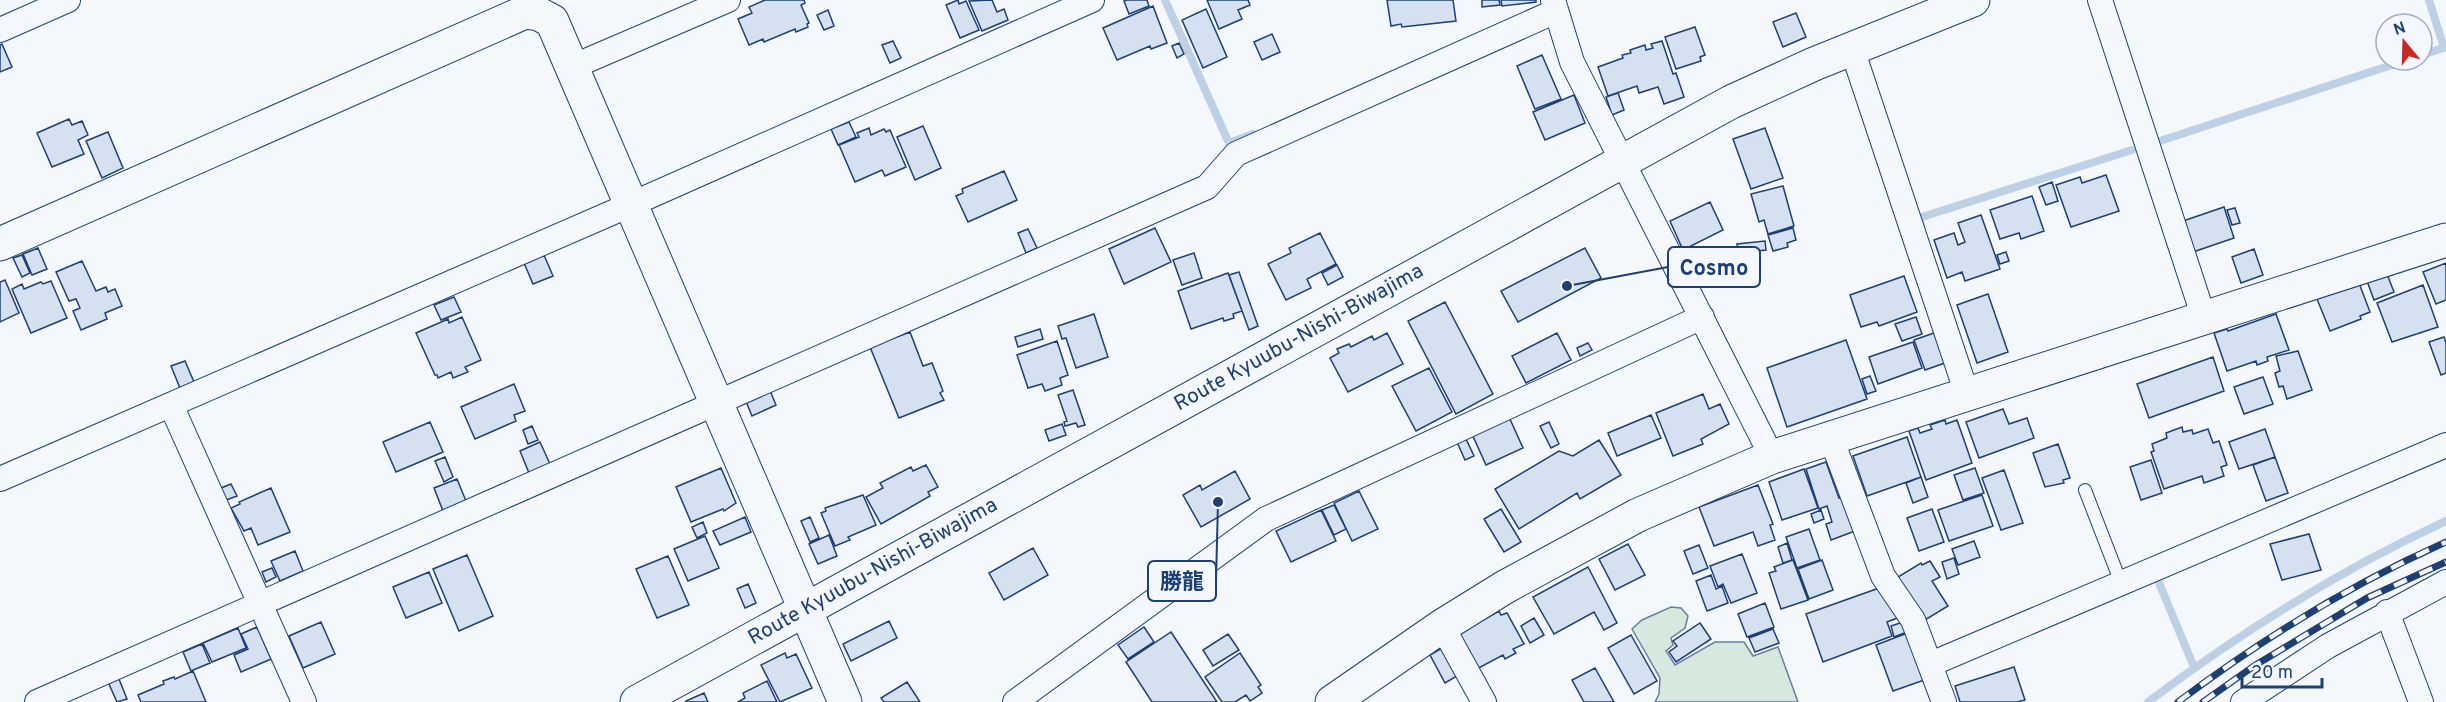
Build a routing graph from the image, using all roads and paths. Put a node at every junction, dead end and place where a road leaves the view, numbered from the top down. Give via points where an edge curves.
1 (68, 0) edge
2 (728, 0) edge
3 (1092, 0) edge
4 (1973, 0) edge
5 (2100, 0) edge
6 (1554, 6) edge
7 (540, 7) edge
8 (0, 30) edge
9 (1852, 49) junction
10 (572, 67) junction
11 (1621, 161) junction
12 (632, 204) junction
13 (2446, 240) edge
14 (0, 244) edge
15 (1702, 317) junction
16 (2204, 318) junction
17 (1967, 394) junction
18 (717, 403) junction
19 (171, 405) junction
20 (1831, 438) junction
21 (2446, 445) edge
22 (1772, 457) junction
23 (0, 479) edge
24 (2085, 490) dead end
25 (2446, 582) edge
26 (2121, 583) junction
27 (261, 605) junction
28 (804, 609) junction
29 (2387, 612) junction
30 (1442, 626) junction
31 (1930, 664) junction
32 (37, 702) edge
33 (304, 702) edge
34 (637, 702) edge
35 (845, 702) edge
36 (1015, 702) edge
37 (1332, 702) edge
38 (1484, 702) edge
39 (1944, 702) edge
40 (2242, 702) edge
41 (2421, 702) edge

1 - 8 street
2 - 10 street
3 - 12 street
4 - 9 street, Route Kyuubu-Nishi-Biwajima
5 - 16 street
6 - 11 street via 1572,62
6 - 18 street via 1236,154 1207,187
7 - 10 street via 552,21
7 - 14 street
9 - 11 street, Route Kyuubu-Nishi-Biwajima via 1731,102
9 - 17 street
10 - 12 street
11 - 15 street
11 - 28 street, Route Kyuubu-Nishi-Biwajima
12 - 18 street
12 - 19 street
13 - 16 street
15 - 22 street
15 - 36 street via 1266,519
16 - 17 street
17 - 20 street
18 - 27 street
18 - 28 street
19 - 23 street
19 - 27 street
20 - 22 street
20 - 31 street via 1883,576 1913,620
21 - 26 street
22 - 30 street via 1638,515
24 - 26 lane
25 - 29 street
26 - 31 street
27 - 32 street
27 - 33 street
28 - 34 street, Route Kyuubu-Nishi-Biwajima
28 - 35 street
29 - 40 street
29 - 41 street
30 - 37 street
30 - 38 street
31 - 39 street

